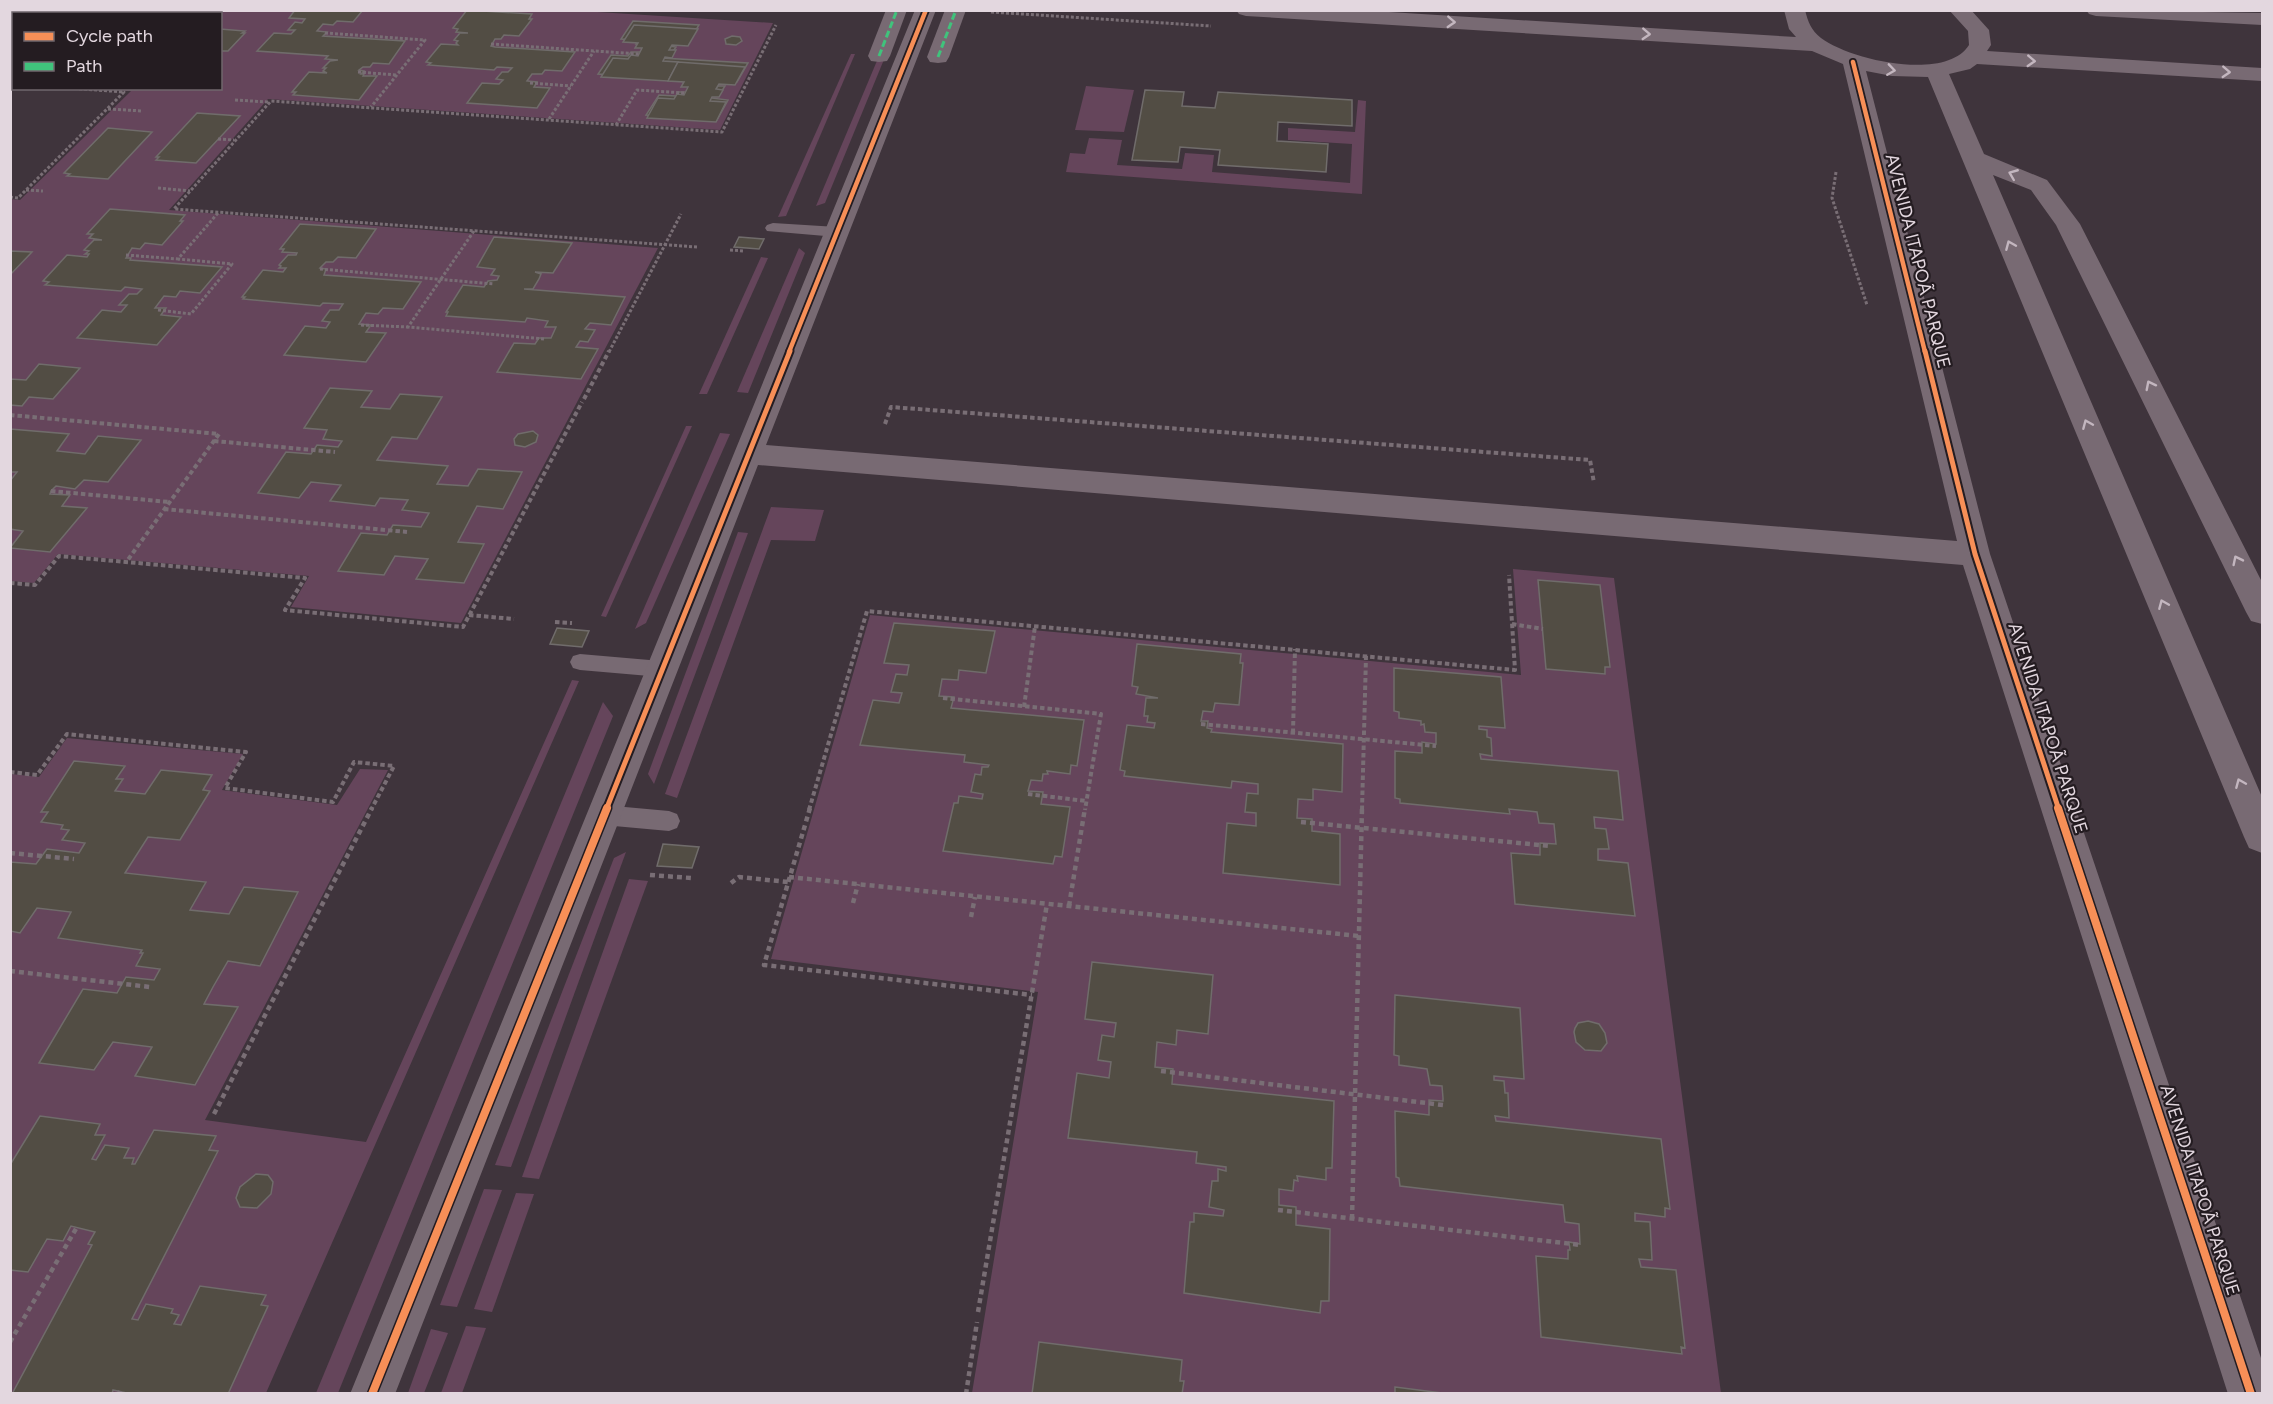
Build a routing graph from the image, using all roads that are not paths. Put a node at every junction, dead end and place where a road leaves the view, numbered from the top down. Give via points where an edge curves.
1 (897, 10) edge
2 (926, 10) edge
3 (956, 10) edge
4 (1246, 10) edge
5 (1794, 10) edge
6 (1959, 10) edge
7 (2096, 10) edge
8 (2262, 19) edge
9 (1818, 45) junction
10 (879, 56) dead end
11 (938, 57) dead end
12 (1973, 57) junction
13 (1853, 62) junction
14 (1937, 71) junction
15 (2262, 74) edge
16 (1973, 158) junction
17 (774, 228) dead end
18 (837, 232) junction
19 (748, 454) junction
20 (1975, 554) junction
21 (2262, 612) edge
22 (580, 662) dead end
23 (662, 669) junction
24 (603, 815) junction
25 (669, 821) dead end
26 (2262, 837) edge
27 (372, 1394) edge
28 (2252, 1394) edge

1 - 10 street
2 - 18 street
3 - 11 street
4 -> 9 street via 1684,28
5 - 9 street via 1798,24
6 - 12 street via 1978,30 1980,45
7 - 8 street
9 - 13 street
12 - 14 street via 1964,64
12 -> 15 street
13 -> 14 street via 1896,72
13 - 20 street, AVENIDA ITAPOÃ PARQUE
14 - 16 street
21 -> 16 street via 2068,224 2039,185
26 -> 16 street
17 - 18 lane
18 - 19 street
19 - 20 street
19 - 23 street
20 - 28 street, AVENIDA ITAPOÃ PARQUE
22 - 23 lane
23 - 24 street
24 - 25 lane
24 - 27 street

